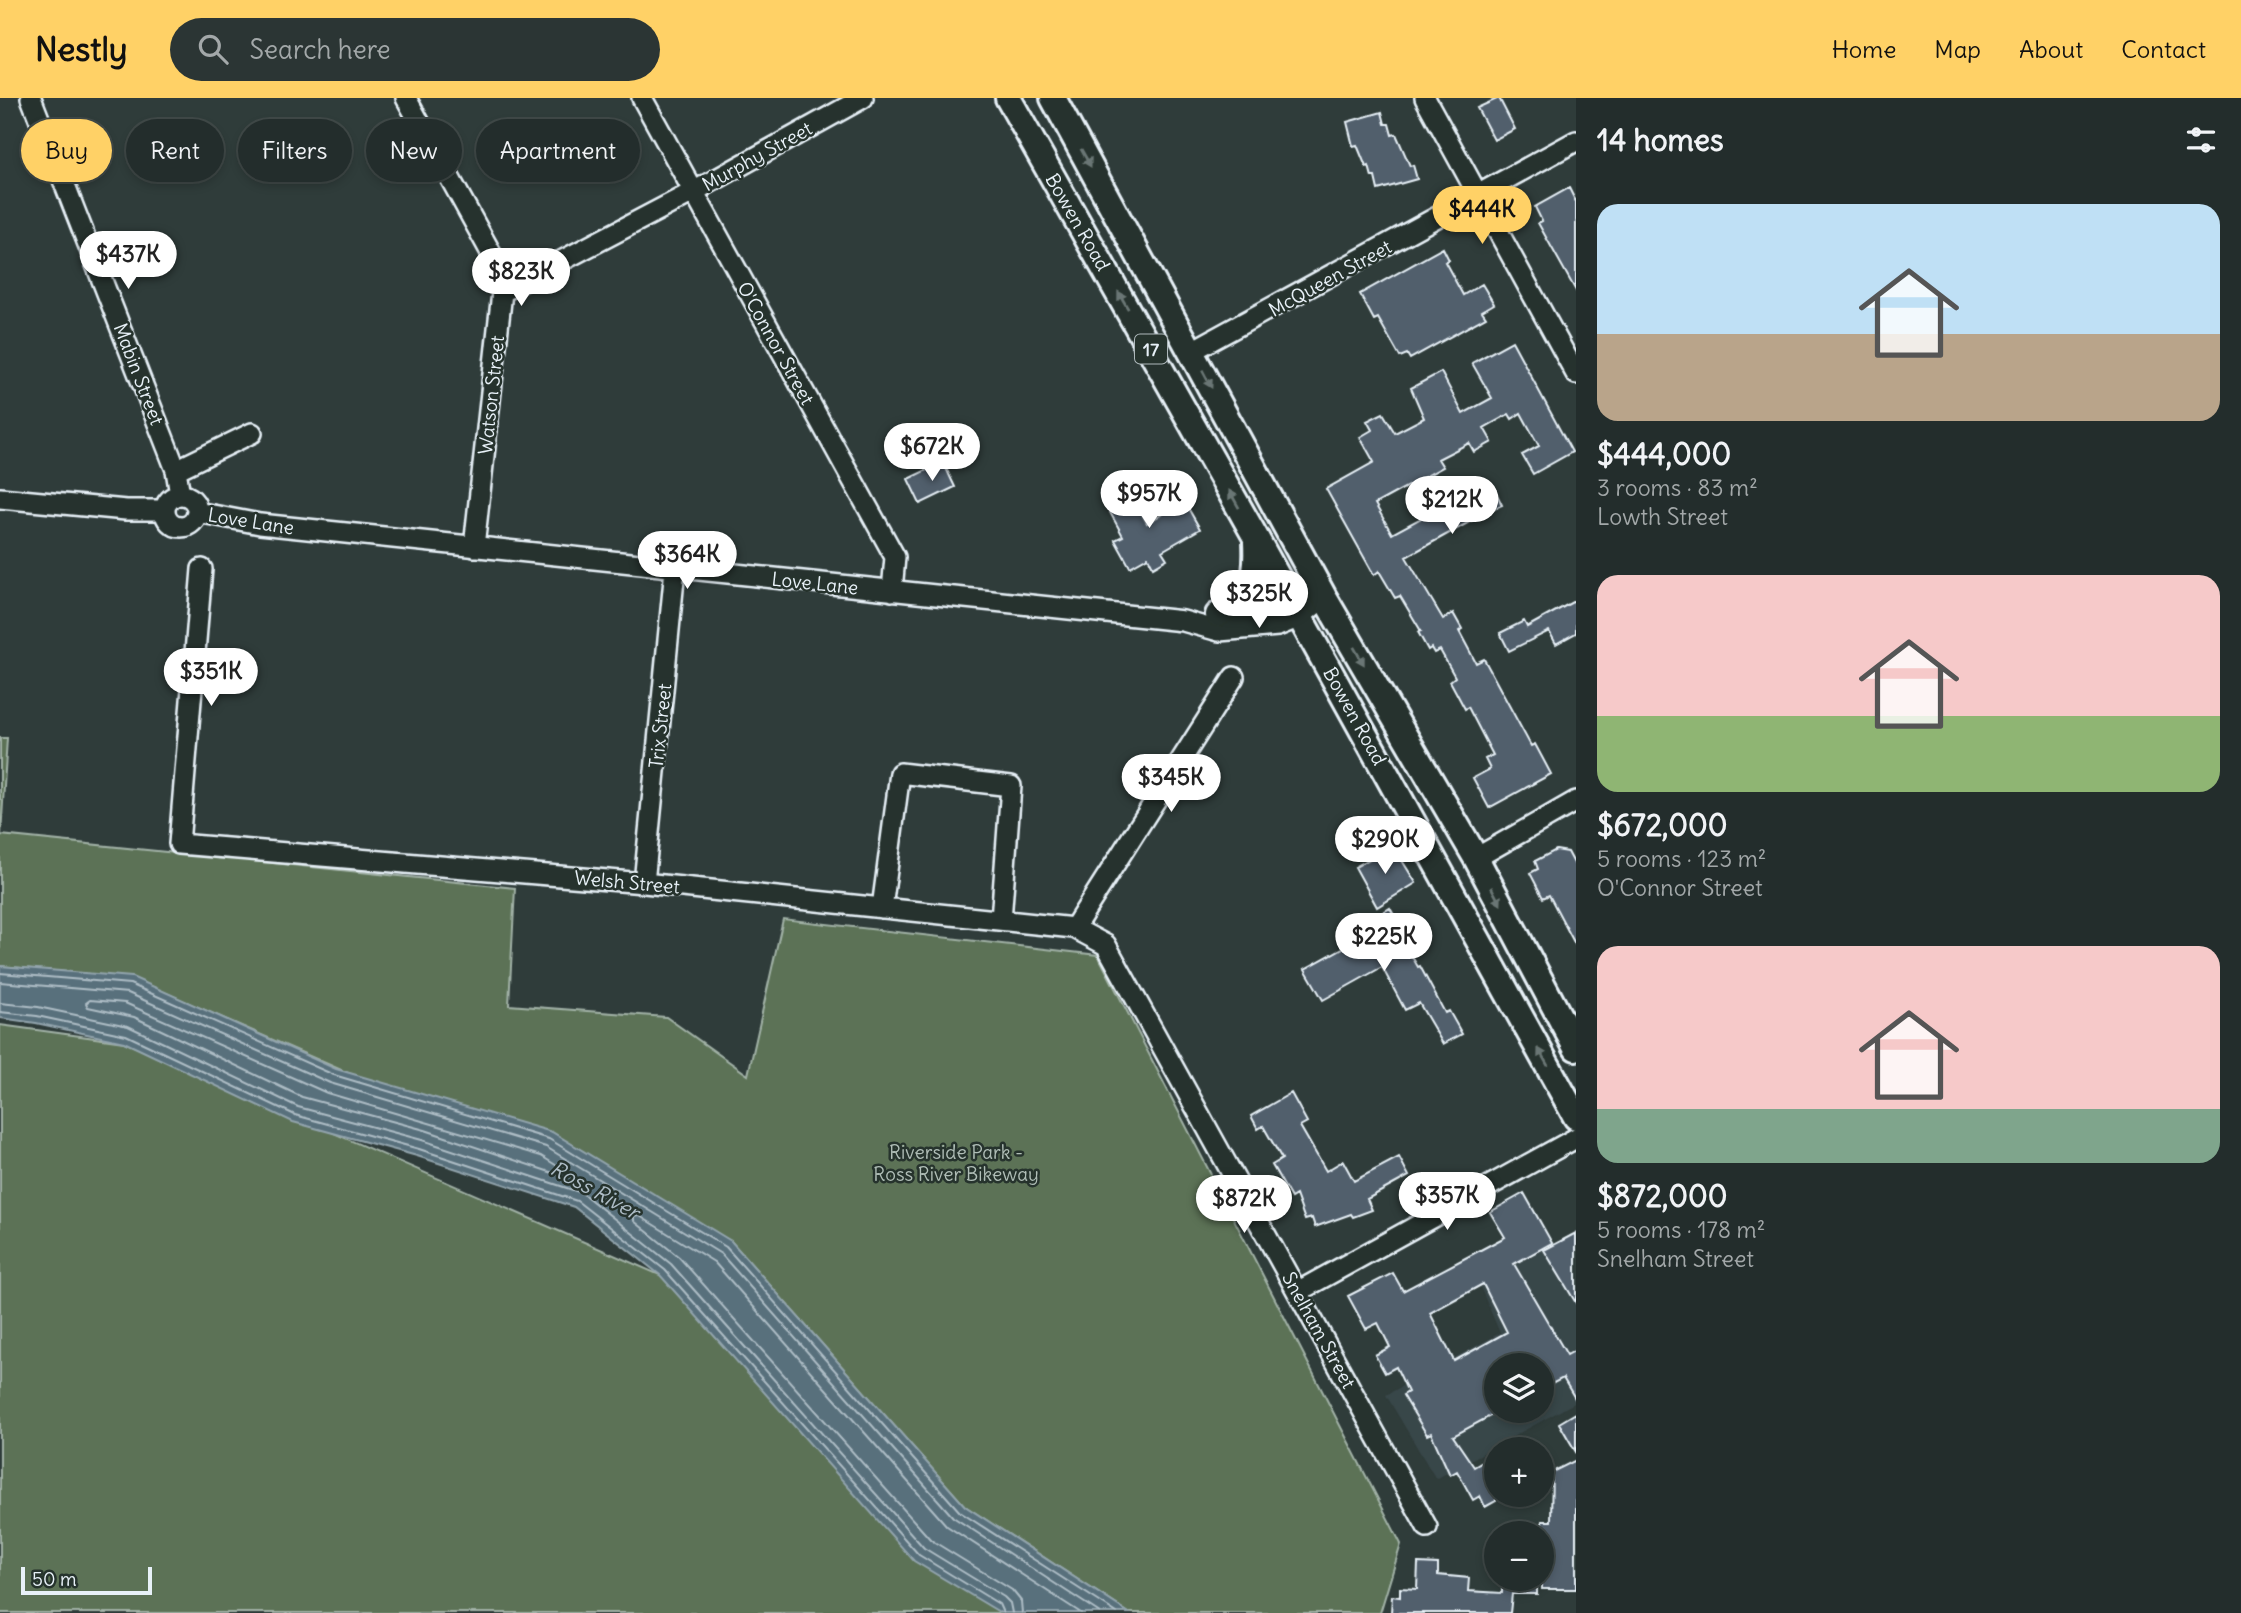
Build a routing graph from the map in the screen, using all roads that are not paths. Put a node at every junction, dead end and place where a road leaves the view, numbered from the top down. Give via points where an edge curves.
1 (31, 98) edge
2 (406, 98) edge
3 (642, 98) edge
4 (863, 98) edge
5 (1009, 98) edge
6 (1053, 98) edge
7 (1425, 98) edge
8 (1576, 141) edge
9 (693, 192) junction
10 (1478, 197) junction
11 (502, 292) junction
12 (1192, 351) junction
13 (1576, 374) edge
14 (252, 433) dead end
15 (176, 470) junction
16 (180, 495) junction
17 (0, 498) edge
18 (165, 510) junction
19 (197, 512) junction
20 (1255, 536) junction
21 (474, 547) junction
22 (202, 569) dead end
23 (675, 569) junction
24 (892, 591) junction
25 (1324, 597) junction
26 (1296, 609) junction
27 (1218, 615) junction
28 (1183, 621) junction
29 (1234, 677) dead end
30 (1576, 801) edge
31 (1476, 858) junction
32 (644, 883) junction
33 (882, 908) junction
34 (1001, 920) junction
35 (1074, 928) junction
36 (1576, 1048) edge
37 (1576, 1117) edge
38 (1576, 1138) edge
39 (1298, 1291) junction
40 (1427, 1527) dead end

1 - 15 street, Mabin Street
2 - 11 street, Watson Street via 490,251
3 - 9 street, O'Connor Street
4 - 9 street, Murphy Street
20 -> 5 main road, Bowen Road / 17
6 -> 12 main road, Bowen Road / 17
7 - 10 street
8 - 10 street, McQueen Street
9 - 11 street, Murphy Street
9 - 24 street, O'Connor Street via 895,557
10 - 12 street, McQueen Street
10 - 13 street
11 - 21 street, Watson Street
12 -> 25 main road, Bowen Road / 17
14 - 15 street
15 - 16 street, Mabin Street
16 - 18 street via 168,501
16 - 19 street via 192,500
17 - 18 street
18 - 19 street via 167,520 180,528 190,525
19 - 21 street, Love Lane via 260,524
20 - 26 main road, Bowen Road / 17
20 - 27 main road via 1254,584 1240,601
21 - 23 street, Love Lane
22 - 32 street, Welsh Street via 179,845
23 - 24 street, Love Lane
23 - 32 street, Trix Street
24 - 28 street, Love Lane
25 - 26 street, Love Lane
25 -> 31 main road, Bowen Road / 17
26 - 27 street, Love Lane
26 - 28 street, Love Lane via 1278,626 1219,631
37 -> 26 main road, Bowen Road / 17
27 - 28 street, Love Lane
29 - 35 street
30 - 31 street
31 -> 36 main road, Bowen Road / 17
32 - 33 street, Welsh Street
33 - 34 street, Welsh Street
33 - 34 street via 900,773 1012,786
34 - 35 street, Welsh Street
35 - 39 street, Snelham Street via 1106,945
38 - 39 street
39 - 40 street, Snelham Street

